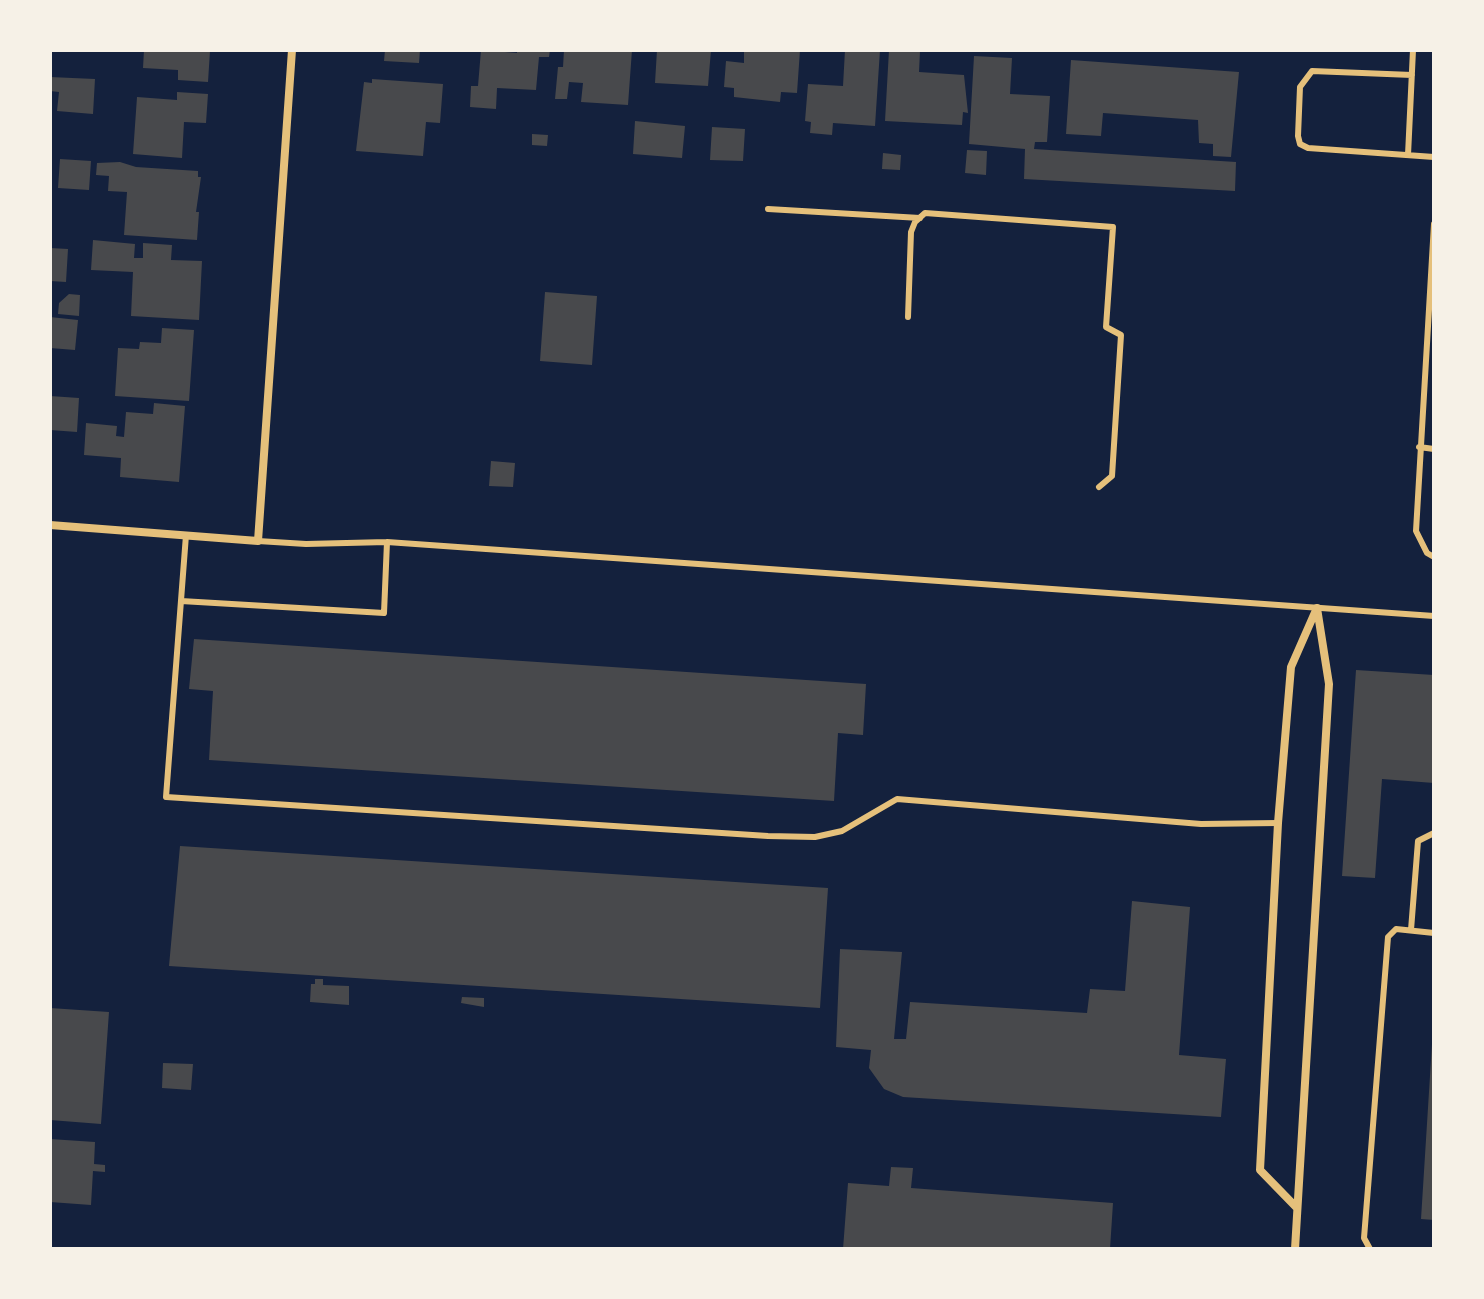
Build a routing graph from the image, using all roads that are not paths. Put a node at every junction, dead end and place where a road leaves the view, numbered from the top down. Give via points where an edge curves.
1 (292, 50) edge
2 (1413, 50) edge
3 (1412, 75) junction
4 (1408, 155) junction
5 (1434, 157) edge
6 (768, 209) dead end
7 (920, 218) junction
8 (1434, 224) edge
9 (908, 317) dead end
10 (1419, 447) junction
11 (1434, 449) edge
12 (1099, 487) dead end
13 (50, 525) edge
14 (186, 535) junction
15 (258, 541) junction
16 (387, 542) junction
17 (1434, 557) edge
18 (181, 601) junction
19 (1317, 608) junction
20 (1434, 616) edge
21 (1278, 823) junction
22 (1434, 833) edge
23 (1411, 930) junction
24 (1434, 933) edge
25 (1297, 1208) junction
26 (1295, 1249) edge
27 (1370, 1249) edge

1 - 15 street
2 - 3 lane
3 - 4 lane
3 - 4 lane via 1312,71 1300,87 1300,144
4 - 5 lane
6 - 7 lane
7 - 9 lane via 911,232
7 - 12 lane via 925,213 1113,227 1106,327 1121,335 1112,476
8 - 10 lane
10 - 11 lane
10 - 17 lane via 1416,531
13 - 14 street
14 - 15 street
14 - 18 lane
15 - 16 lane
16 - 18 lane via 384,613
16 - 19 lane
18 - 21 lane via 166,797 768,836 815,837 842,831 897,799 1201,824
19 - 20 lane
19 - 21 street via 1291,667
19 - 25 street via 1329,684
21 - 25 street via 1260,1170
22 - 23 lane via 1418,841
23 - 24 lane
23 - 27 lane via 1396,929 1388,937 1364,1238
25 - 26 street

